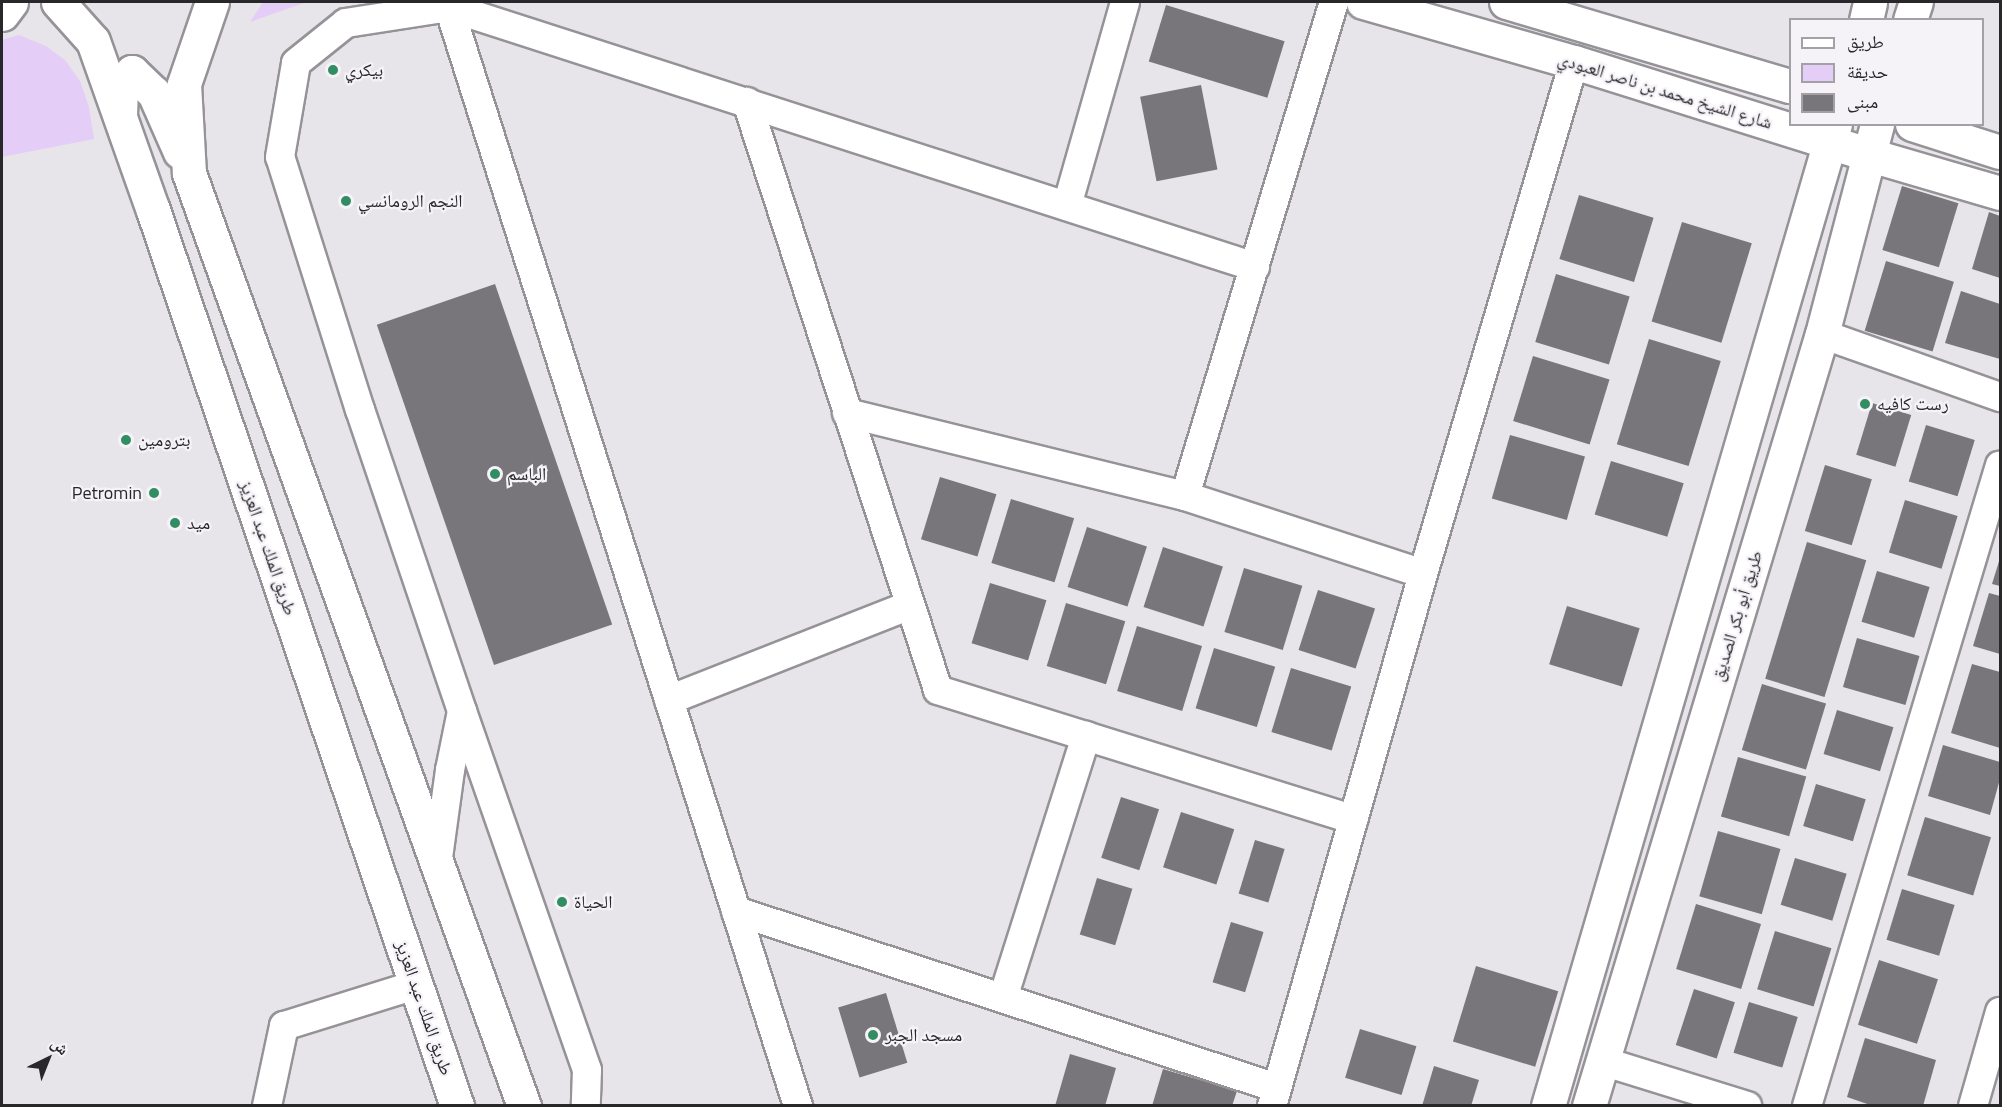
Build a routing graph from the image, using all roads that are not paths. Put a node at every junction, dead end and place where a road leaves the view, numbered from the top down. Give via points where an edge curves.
1 (11, 2) edge
2 (58, 2) edge
3 (212, 2) edge
4 (1125, 2) edge
5 (1334, 2) edge
6 (1363, 2) edge
7 (1512, 2) edge
8 (1870, 2) edge
9 (1916, 2) edge
10 (448, 7) junction
11 (486, 10) edge
12 (2, 14) edge
13 (1866, 18) edge
14 (1911, 18) edge
15 (1574, 62) junction
16 (1789, 85) edge
17 (747, 102) junction
18 (120, 116) junction
19 (1789, 121) edge
20 (1807, 126) edge
21 (1918, 126) edge
22 (1832, 133) edge
23 (1874, 140) edge
24 (2001, 152) edge
25 (189, 173) junction
26 (2001, 193) edge
27 (1068, 206) junction
28 (1255, 267) junction
29 (1822, 334) junction
30 (2001, 397) edge
31 (848, 413) junction
32 (2001, 465) edge
33 (1185, 496) junction
34 (1423, 574) junction
35 (910, 605) junction
36 (669, 700) junction
37 (462, 711) junction
38 (1086, 736) junction
39 (1353, 819) junction
40 (437, 865) junction
41 (736, 911) junction
42 (416, 985) junction
43 (1003, 998) junction
44 (2001, 1011) edge
45 (1602, 1061) junction
46 (1275, 1097) edge
47 (267, 1106) edge
48 (457, 1106) edge
49 (524, 1106) edge
50 (586, 1106) edge
51 (798, 1106) edge
52 (1548, 1106) edge
53 (1589, 1106) edge
54 (1747, 1106) edge
55 (1807, 1106) edge
56 (1973, 1106) edge

1 - 12 main road
2 - 18 main road, طريق الملك عبد العزيز via 93,41
3 - 25 main road via 184,84
4 - 27 street
5 - 28 street
6 - 15 main road, شارع الشيخ محمد بن ناصر العبودي
7 - 16 main road
8 - 13 main road
9 - 14 main road
10 - 11 street
10 - 36 street
10 - 37 street via 346,23 296,63 280,157
11 - 17 street
15 - 19 main road, شارع الشيخ محمد بن ناصر العبودي
15 - 34 street
17 - 27 street
17 - 31 street
18 - 25 main road via 121,85 132,72 154,93
18 - 42 main road, طريق الملك عبد العزيز
20 - 22 main road, شارع الشيخ محمد بن ناصر العبودي
21 - 24 main road
22 - 23 main road, شارع الشيخ محمد بن ناصر العبودي
22 - 52 main road
23 - 26 main road, شارع الشيخ محمد بن ناصر العبودي
23 - 29 main road, طريق أبو بكر الصديق
25 - 40 main road
27 - 28 street
28 - 33 street
29 - 30 street
29 - 45 main road, طريق أبو بكر الصديق
31 - 33 street
31 - 35 street
32 - 55 street
33 - 34 street
34 - 39 street
35 - 36 street
35 - 38 street via 938,690
36 - 41 street
37 - 40 street
37 - 50 street via 587,1070
38 - 39 street
38 - 43 street
39 - 46 street
40 - 49 main road
41 - 43 street
41 - 51 street
42 - 47 street via 284,1026
42 - 48 main road, طريق الملك عبد العزيز
43 - 46 street
44 - 56 street
45 - 53 main road, طريق أبو بكر الصديق
45 - 54 street

